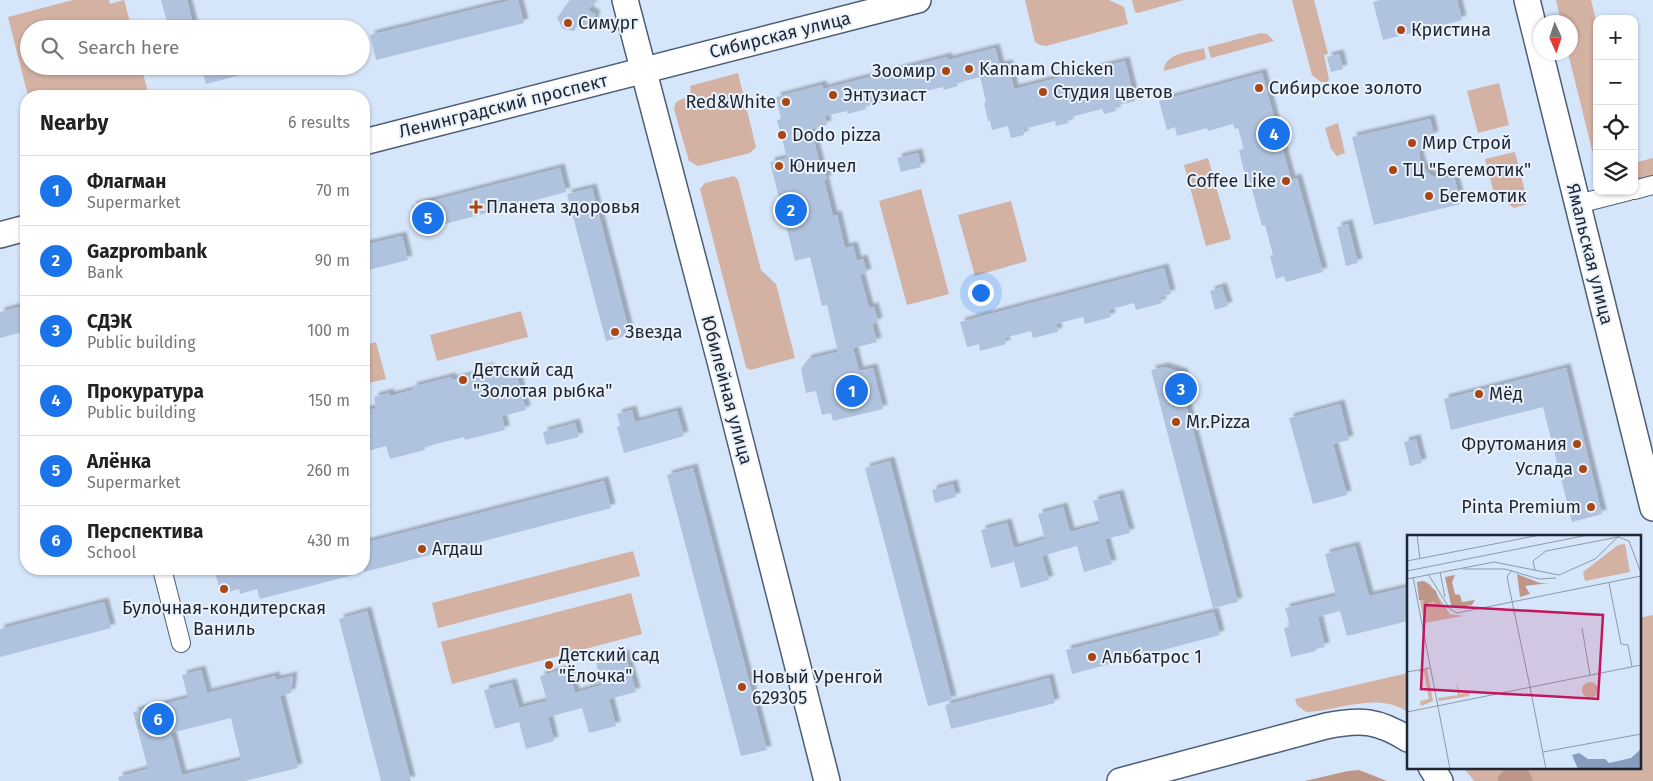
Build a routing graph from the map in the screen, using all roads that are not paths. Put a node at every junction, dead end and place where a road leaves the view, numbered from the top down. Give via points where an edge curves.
1 (624, 0) edge
2 (918, 0) edge
3 (1526, 0) edge
4 (643, 71) junction
5 (370, 140) edge
6 (1653, 185) edge
7 (1638, 189) edge
8 (1613, 195) edge
9 (1578, 204) junction
10 (20, 230) edge
11 (0, 235) edge
12 (1653, 508) edge
13 (164, 575) edge
14 (181, 643) dead end
15 (1407, 738) edge
16 (1432, 768) edge
17 (827, 781) edge
18 (1120, 781) edge
19 (1440, 781) edge

1 - 4 main road, Юбилейная улица
2 - 4 main road, Сибирская улица
3 - 9 main road, Ямальская улица
4 - 5 main road, Ленинградский проспект
4 - 17 main road, Юбилейная улица
6 - 7 street
8 - 9 street
9 - 12 main road, Ямальская улица
10 - 11 main road
13 - 14 street
15 - 18 main road via 1382,725 1352,721
16 - 19 main road

